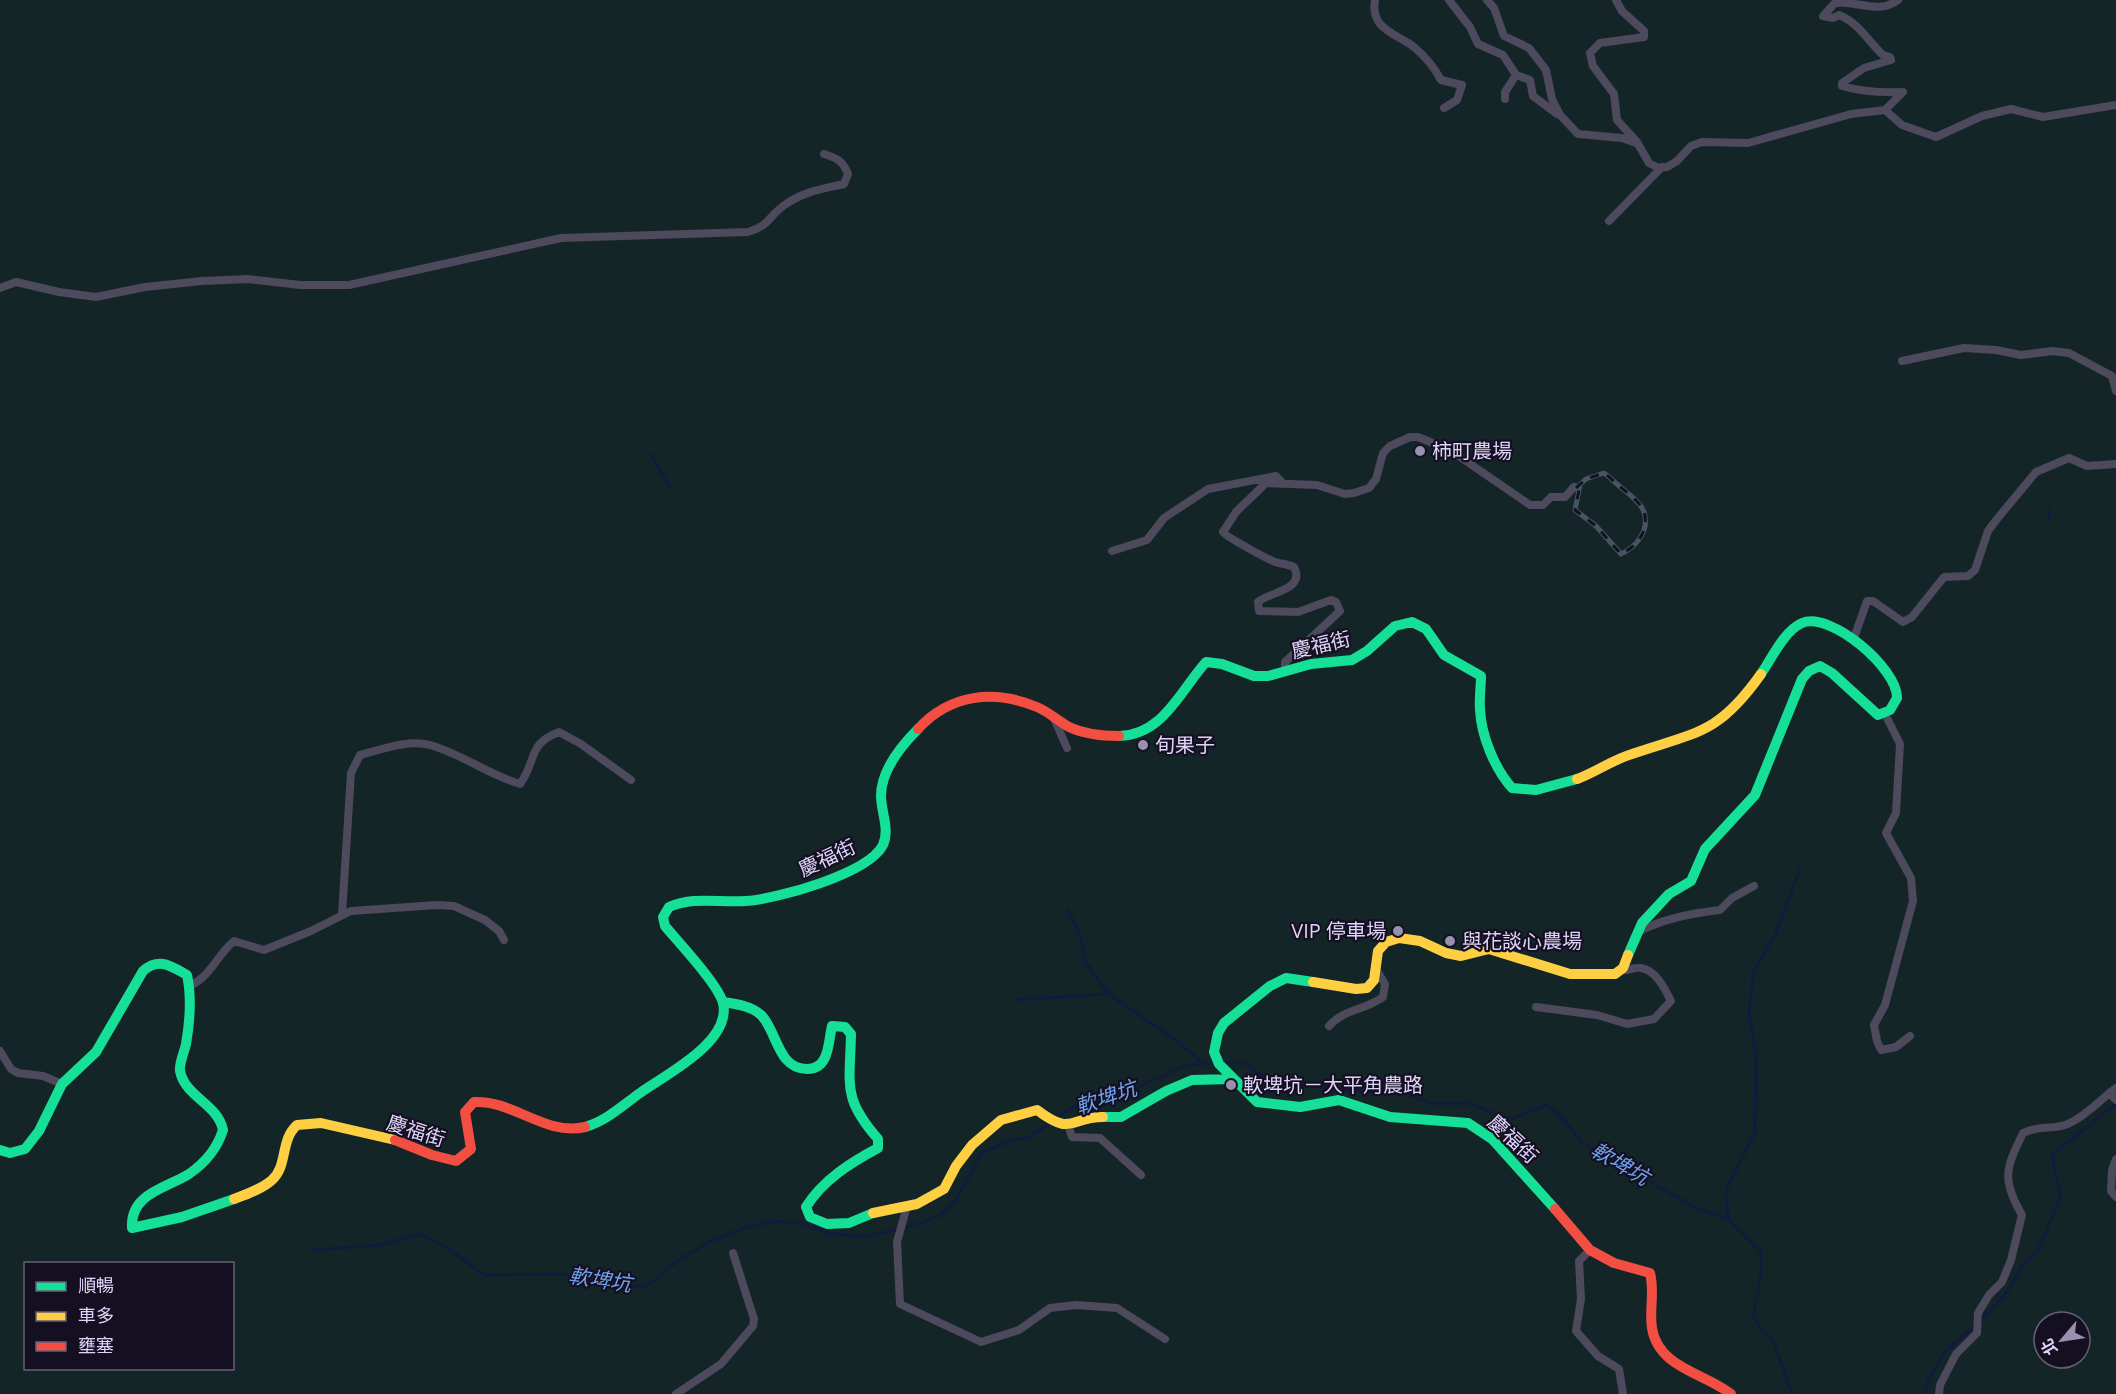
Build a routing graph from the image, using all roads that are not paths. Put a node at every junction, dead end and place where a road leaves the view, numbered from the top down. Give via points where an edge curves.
1 (1375, 0) edge
2 (1449, 0) edge
3 (1487, 0) edge
4 (1616, 0) edge
5 (1898, 0) edge
6 (1516, 75) junction
7 (1505, 99) dead end
8 (2116, 105) edge
9 (1444, 108) dead end
10 (1885, 110) junction
11 (1560, 116) junction
12 (1637, 144) junction
13 (824, 154) dead end
14 (1662, 167) junction
15 (1609, 221) dead end
16 (0, 288) edge
17 (1902, 361) dead end
18 (2116, 392) edge
19 (2116, 464) edge
20 (1282, 482) junction
21 (1574, 487) dead end
22 (1112, 551) dead end
23 (1854, 638) junction
24 (1285, 672) junction
25 (1052, 714) junction
26 (1885, 714) junction
27 (1066, 748) dead end
28 (631, 780) dead end
29 (1754, 886) dead end
30 (342, 914) junction
31 (1638, 933) junction
32 (504, 940) dead end
33 (1376, 969) junction
34 (1621, 970) junction
35 (190, 986) junction
36 (723, 1002) junction
37 (1536, 1007) dead end
38 (1329, 1026) dead end
39 (1910, 1036) dead end
40 (0, 1051) edge
41 (1233, 1079) junction
42 (62, 1084) junction
43 (2116, 1088) edge
44 (2113, 1097) edge
45 (1071, 1125) junction
46 (0, 1150) edge
47 (2116, 1159) edge
48 (1141, 1175) dead end
49 (2116, 1197) edge
50 (907, 1206) junction
51 (1590, 1250) junction
52 (734, 1253) dead end
53 (1165, 1340) dead end
54 (676, 1394) edge
55 (1623, 1394) edge
56 (1731, 1394) edge
57 (1939, 1394) edge

1 - 9 street via 1375,17 1385,31 1414,47 1432,63 1441,80 1462,85 1457,99
2 - 6 street via 1478,44 1503,56
3 - 11 street via 1504,36 1529,48 1546,70
4 - 12 street via 1644,31 1644,38 1600,43 1590,53 1593,66 1614,94 1617,120
5 - 10 street via 1878,7 1859,2 1835,3 1823,16 1847,18 1883,56 1890,57 1891,60 1864,68 1842,83 1857,90 1903,92
6 - 7 street
6 - 11 street via 1530,80 1533,96
8 - 10 street via 2043,117 2011,109 1982,116 1936,137 1902,125
10 - 14 street via 1851,114 1748,143 1702,142
11 - 12 street via 1578,134 1622,138
12 - 14 street via 1649,163
13 - 16 street via 838,158 845,167 848,174 844,184 805,192 783,206 764,227 748,232 561,238 349,285 248,279 202,281 96,297 16,282
14 - 15 street
17 - 18 street via 1964,348 2021,355 2069,353 2112,376
19 - 23 street via 2087,466 2069,458 2036,472 1988,531 1976,570 1968,576 1944,577 1912,618 1903,622 1868,601
20 - 21 street via 1293,486 1317,485 1344,494 1369,488 1376,479 1383,453 1410,437 1429,440 1450,450 1530,505 1543,505 1551,497 1565,497
20 - 22 street via 1276,476 1208,489 1164,518 1147,540
20 - 24 street via 1266,483 1236,512 1223,532 1296,571 1296,578 1285,591 1258,602 1259,610 1298,612 1331,600 1339,605 1337,617 1285,662
23 - 24 street, 慶福街 via 1818,622 1799,622 1746,693 1717,722 1674,743 1620,757 1583,777 1522,791 1513,789 1505,778 1485,739 1480,712 1481,676 1473,668 1453,662 1439,650 1427,629 1416,622 1405,621 1388,631 1367,653 1353,660 1311,664
23 - 26 street, 慶福街 via 1897,691 1894,706
24 - 25 street, 慶福街 via 1262,677 1246,674 1221,661 1206,662 1149,729 1129,735 1072,728
25 - 27 street
25 - 36 street, 慶福街 via 996,698 957,700 913,732 897,752 881,793 886,838 880,850 862,864 797,892 744,901 718,898 669,907 663,917 669,934
26 - 31 street via 1872,711 1820,666 1809,671 1802,679 1755,795 1705,849 1690,881 1652,910
26 - 39 street via 1900,744 1896,813 1886,833 1911,878 1913,901 1885,1005 1874,1025 1881,1050 1896,1047
28 - 30 street via 559,732 546,736 533,750 529,772 520,784 428,744 390,747 360,755 351,773
29 - 31 street via 1720,910 1653,924
30 - 32 street via 385,907 454,906 485,920
30 - 35 street via 311,932 264,950 234,941 202,980
31 - 34 street via 1629,960
33 - 34 street, 慶福街 via 1378,951 1386,942 1399,938 1461,956 1489,949 1570,974 1615,974
33 - 38 street via 1385,984 1383,997 1370,1006 1339,1015
33 - 41 street, 慶福街 via 1367,988 1286,978 1270,986 1224,1023 1218,1033 1214,1052
34 - 37 street via 1640,968 1650,972 1664,987 1671,1001 1654,1019 1628,1024 1597,1015
35 - 36 street, 慶福街 via 187,1040 180,1070 184,1080 222,1122 223,1131 204,1161 135,1209 132,1228 208,1211 262,1188 277,1175 291,1131 305,1123 328,1123 392,1139 456,1161 471,1149 465,1112 474,1102 492,1102 556,1129 592,1126 686,1064 721,1024
35 - 42 street via 187,975 168,963 150,963 96,1052
36 - 50 street via 761,1015 780,1052 797,1068 818,1068 825,1060 832,1026 845,1027 851,1034 848,1094 855,1113 878,1139 878,1148 851,1163 816,1191 806,1207 810,1217 827,1224 849,1223 866,1214
40 - 42 street via 10,1069
41 - 45 street via 1192,1080 1121,1117 1094,1117
41 - 51 street, 慶福街 via 1257,1102 1275,1106 1300,1107 1339,1100 1390,1117 1468,1123 1492,1138
42 - 46 street via 39,1131 25,1149 10,1153
43 - 44 street
44 - 57 street via 2069,1123 2056,1128 2036,1127 2023,1133 2007,1170 2011,1196 2022,1215 2011,1260 2002,1282 1978,1315 1977,1333 1956,1354
45 - 48 street via 1072,1137 1100,1138
45 - 50 street via 1053,1122 1037,1110 1001,1120 972,1145 944,1188
47 - 49 street via 2111,1191
50 - 53 street via 897,1242 900,1304 981,1342 1019,1330 1050,1308 1076,1305 1117,1308
51 - 55 street via 1579,1261 1581,1299 1576,1331 1598,1356 1619,1369
51 - 56 street, 慶福街 via 1614,1263 1650,1273 1654,1286 1650,1320 1655,1339 1671,1359 1690,1373
52 - 54 street via 753,1326 721,1364

